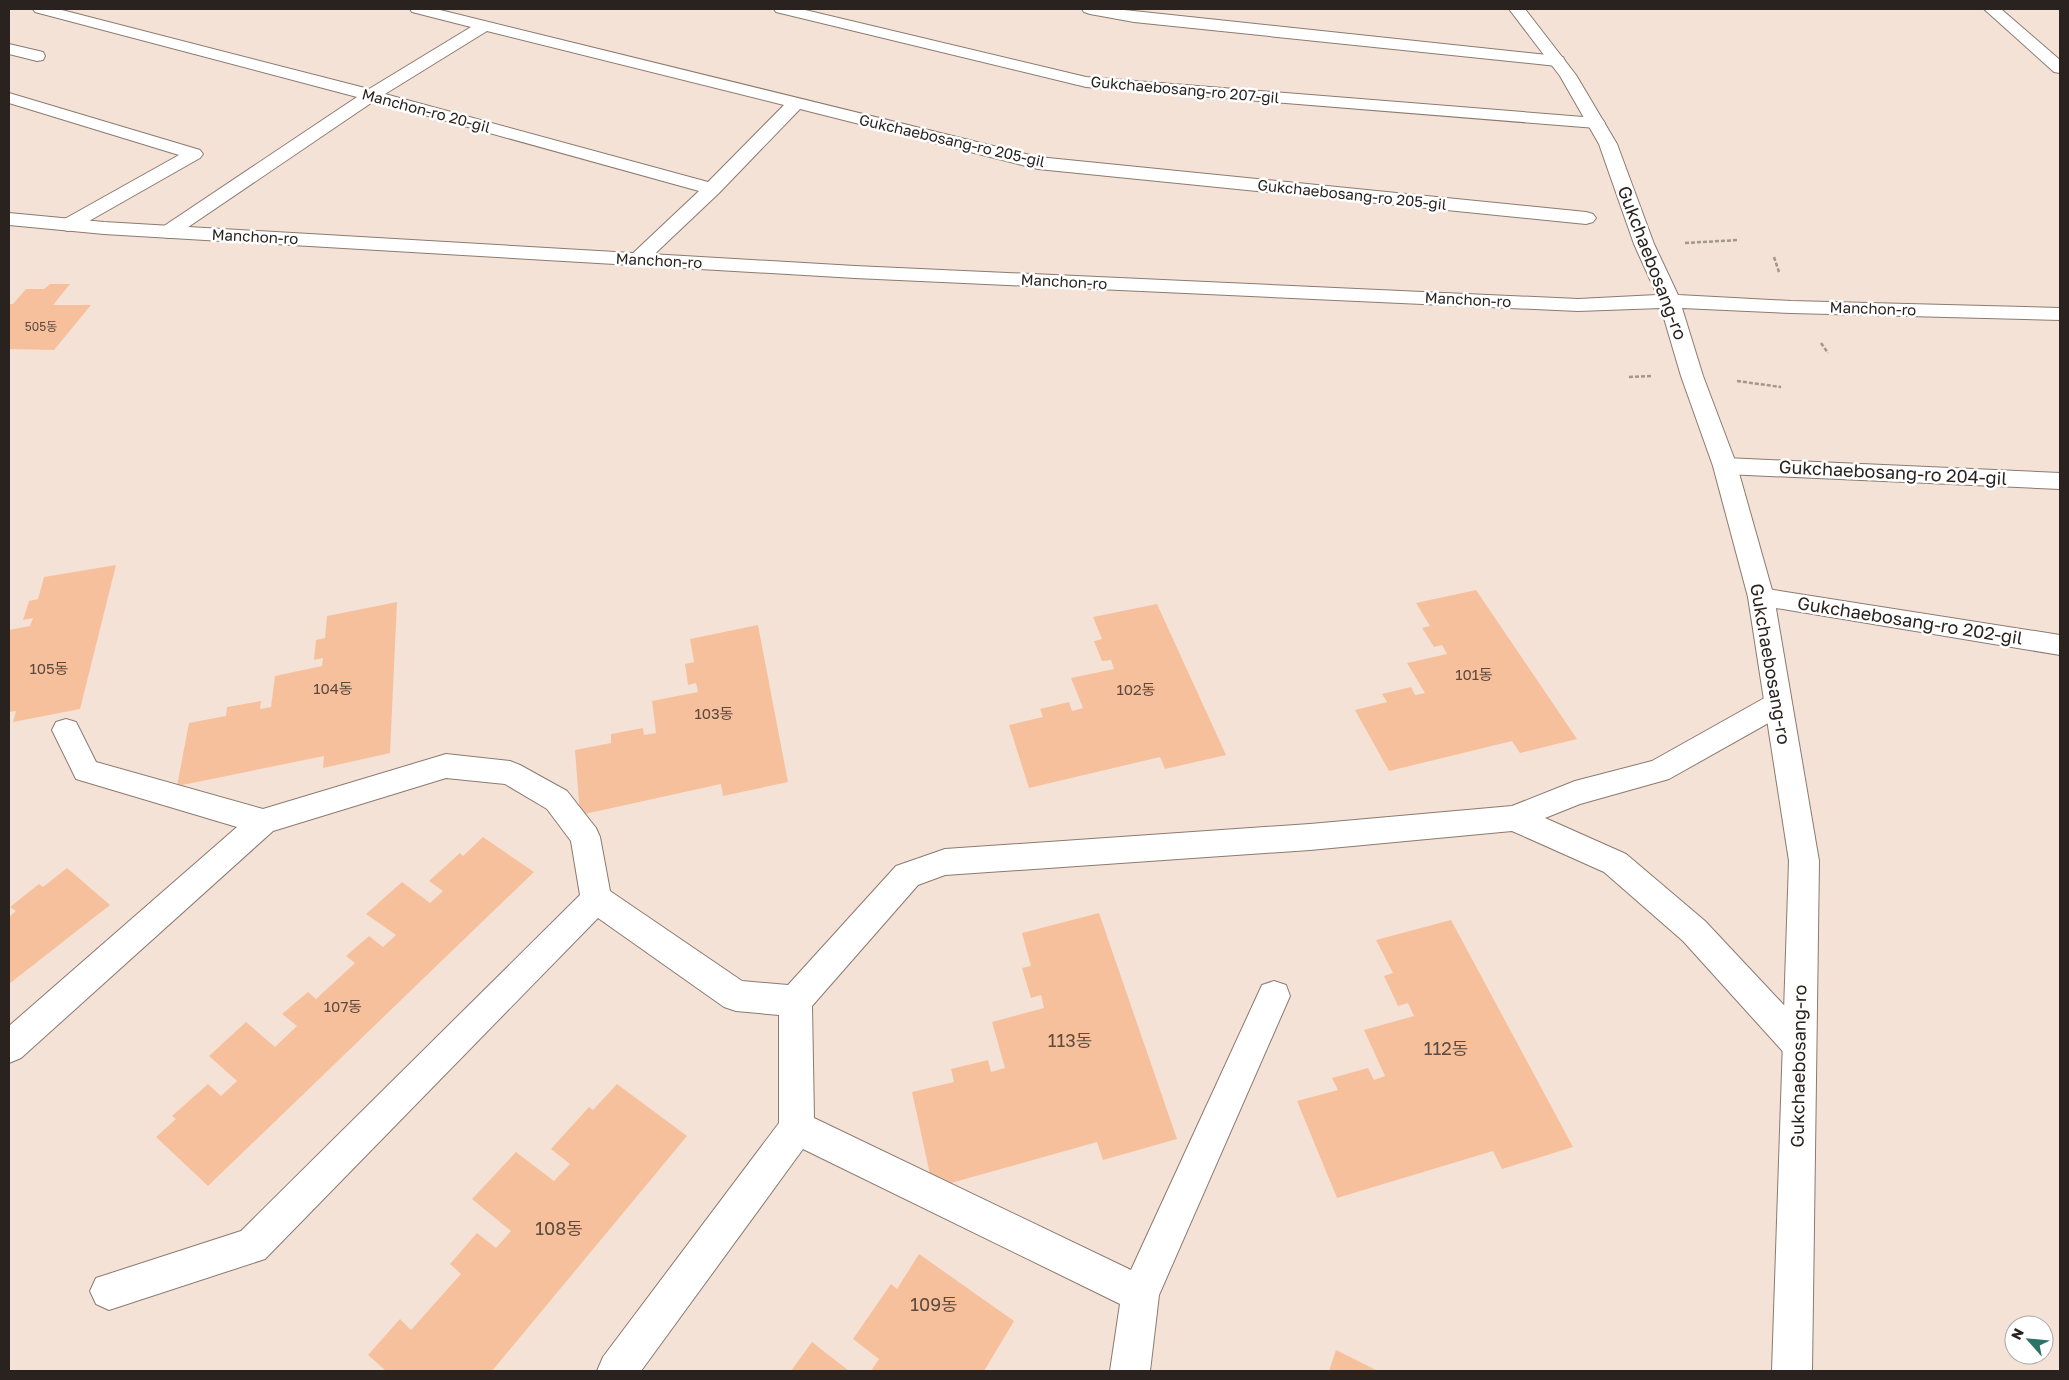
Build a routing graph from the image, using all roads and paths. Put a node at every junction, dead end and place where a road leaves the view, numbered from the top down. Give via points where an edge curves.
1 (41, 9) edge
2 (418, 9) edge
3 (782, 9) edge
4 (1090, 9) edge
5 (1516, 9) edge
6 (1992, 9) edge
7 (484, 25) junction
8 (9, 49) edge
9 (37, 56) dead end
10 (1557, 61) junction
11 (2060, 68) edge
12 (370, 95) junction
13 (9, 98) edge
14 (796, 103) junction
15 (1596, 123) junction
16 (712, 189) junction
17 (1586, 218) dead end
18 (9, 219) edge
19 (68, 225) junction
20 (168, 232) junction
21 (637, 260) junction
22 (1670, 301) junction
23 (2060, 314) edge
24 (1725, 466) junction
25 (2060, 481) edge
26 (1760, 597) junction
27 (2060, 645) edge
28 (1778, 704) junction
29 (66, 730) dead end
30 (1514, 818) junction
31 (263, 822) junction
32 (596, 899) junction
33 (1274, 996) dead end
34 (795, 1001) junction
35 (1799, 1045) junction
36 (9, 1047) edge
37 (797, 1128) junction
38 (109, 1291) dead end
39 (1140, 1294) junction
40 (617, 1371) edge
41 (1130, 1371) edge
42 (1792, 1371) edge

1 - 12 street, Manchon-ro 20-gil
2 - 7 street, Gukchaebosang-ro 205-gil
3 - 15 street, Gukchaebosang-ro 207-gil via 1086,82
4 - 10 street via 1134,18
5 - 10 street, Gukchaebosang-ro
6 - 11 street
7 - 12 street
7 - 14 street, Gukchaebosang-ro 205-gil
8 - 9 street
10 - 15 street, Gukchaebosang-ro
12 - 16 street, Manchon-ro 20-gil
12 - 20 street
13 - 19 street via 194,154
14 - 16 street
14 - 17 street, Gukchaebosang-ro 205-gil via 1038,163
15 - 22 street, Gukchaebosang-ro via 1608,144 1644,244
16 - 21 street
18 - 19 street, Manchon-ro
19 - 20 street, Manchon-ro
20 - 21 street, Manchon-ro
21 - 22 street, Manchon-ro via 1568,305
22 - 23 street, Manchon-ro
22 - 24 street, Gukchaebosang-ro via 1692,376
24 - 25 street, Gukchaebosang-ro 204-gil
24 - 26 street, Gukchaebosang-ro
26 - 27 street, Gukchaebosang-ro 202-gil
26 - 28 street, Gukchaebosang-ro
28 - 30 street via 1659,770 1575,793
28 - 35 street, Gukchaebosang-ro via 1804,861
29 - 31 street via 86,771
30 - 34 street via 1310,837 945,862 907,875
30 - 35 street via 1615,862 1694,931
31 - 32 street via 446,766 510,773 557,800 586,837
31 - 36 street
32 - 34 street via 736,996
32 - 38 street via 252,1246
33 - 39 street
34 - 37 street
35 - 42 street, Gukchaebosang-ro
37 - 39 street
37 - 40 street
39 - 41 street

